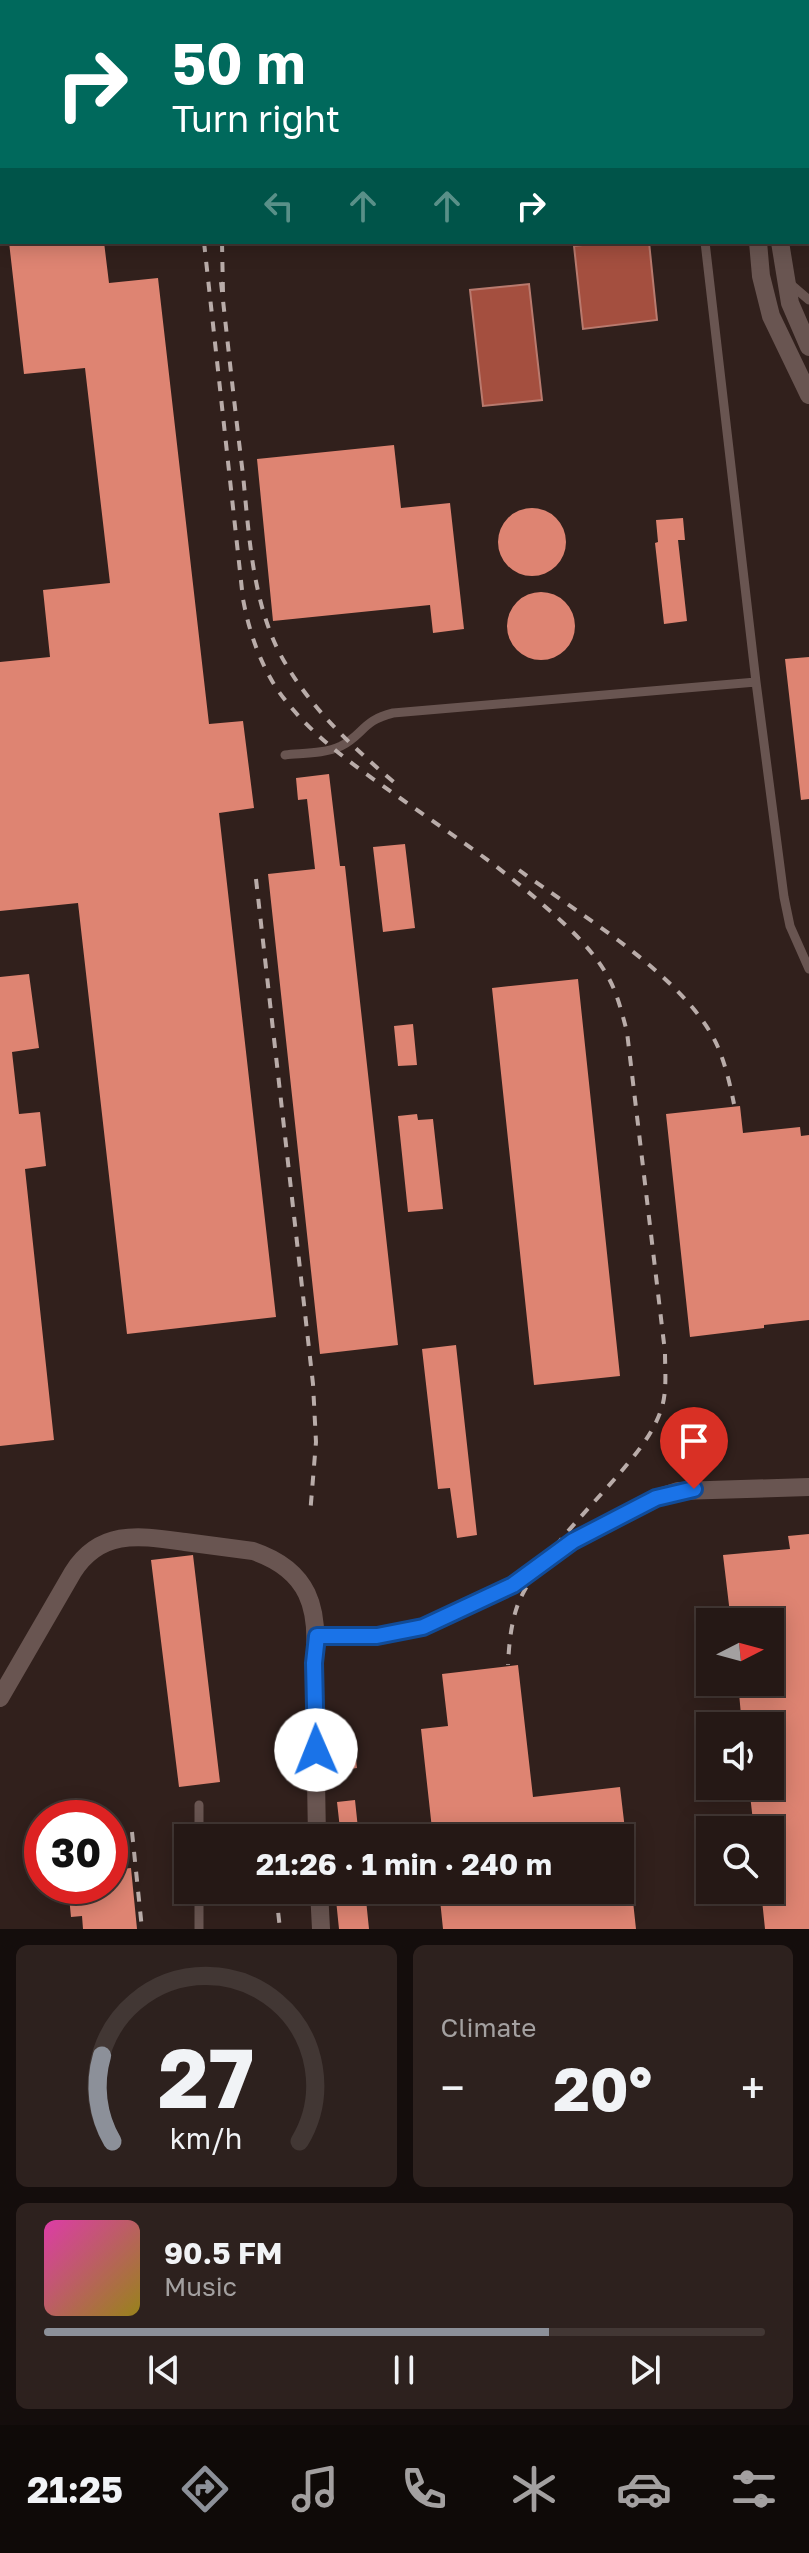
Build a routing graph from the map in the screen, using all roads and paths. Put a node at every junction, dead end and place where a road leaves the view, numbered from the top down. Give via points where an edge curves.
1 (705, 244) edge
2 (758, 244) edge
3 (780, 244) edge
4 (785, 280) junction
5 (809, 300) edge
6 (796, 319) junction
7 (776, 328) junction
8 (809, 347) edge
9 (809, 395) edge
10 (756, 682) junction
11 (285, 755) dead end
12 (809, 969) edge
13 (809, 1487) edge
14 (317, 1636) junction
15 (0, 1698) edge
16 (199, 1805) dead end
17 (199, 1824) edge
18 (317, 1824) edge
19 (199, 1904) edge
20 (320, 1904) edge
21 (199, 1929) edge
22 (321, 1929) edge

1 - 10 lane
2 - 7 street
3 - 4 street
4 - 5 lane
4 - 6 street
6 - 7 lane
6 - 8 street
7 - 9 street
10 - 11 lane via 393,713 372,720 342,745
10 - 12 lane via 784,897
13 - 14 street via 678,1491 573,1541 513,1585 423,1627 377,1636
14 - 15 street via 304,1586 270,1557 146,1536 113,1539 79,1563
14 - 18 street
16 - 17 lane
19 - 21 lane
20 - 22 street

